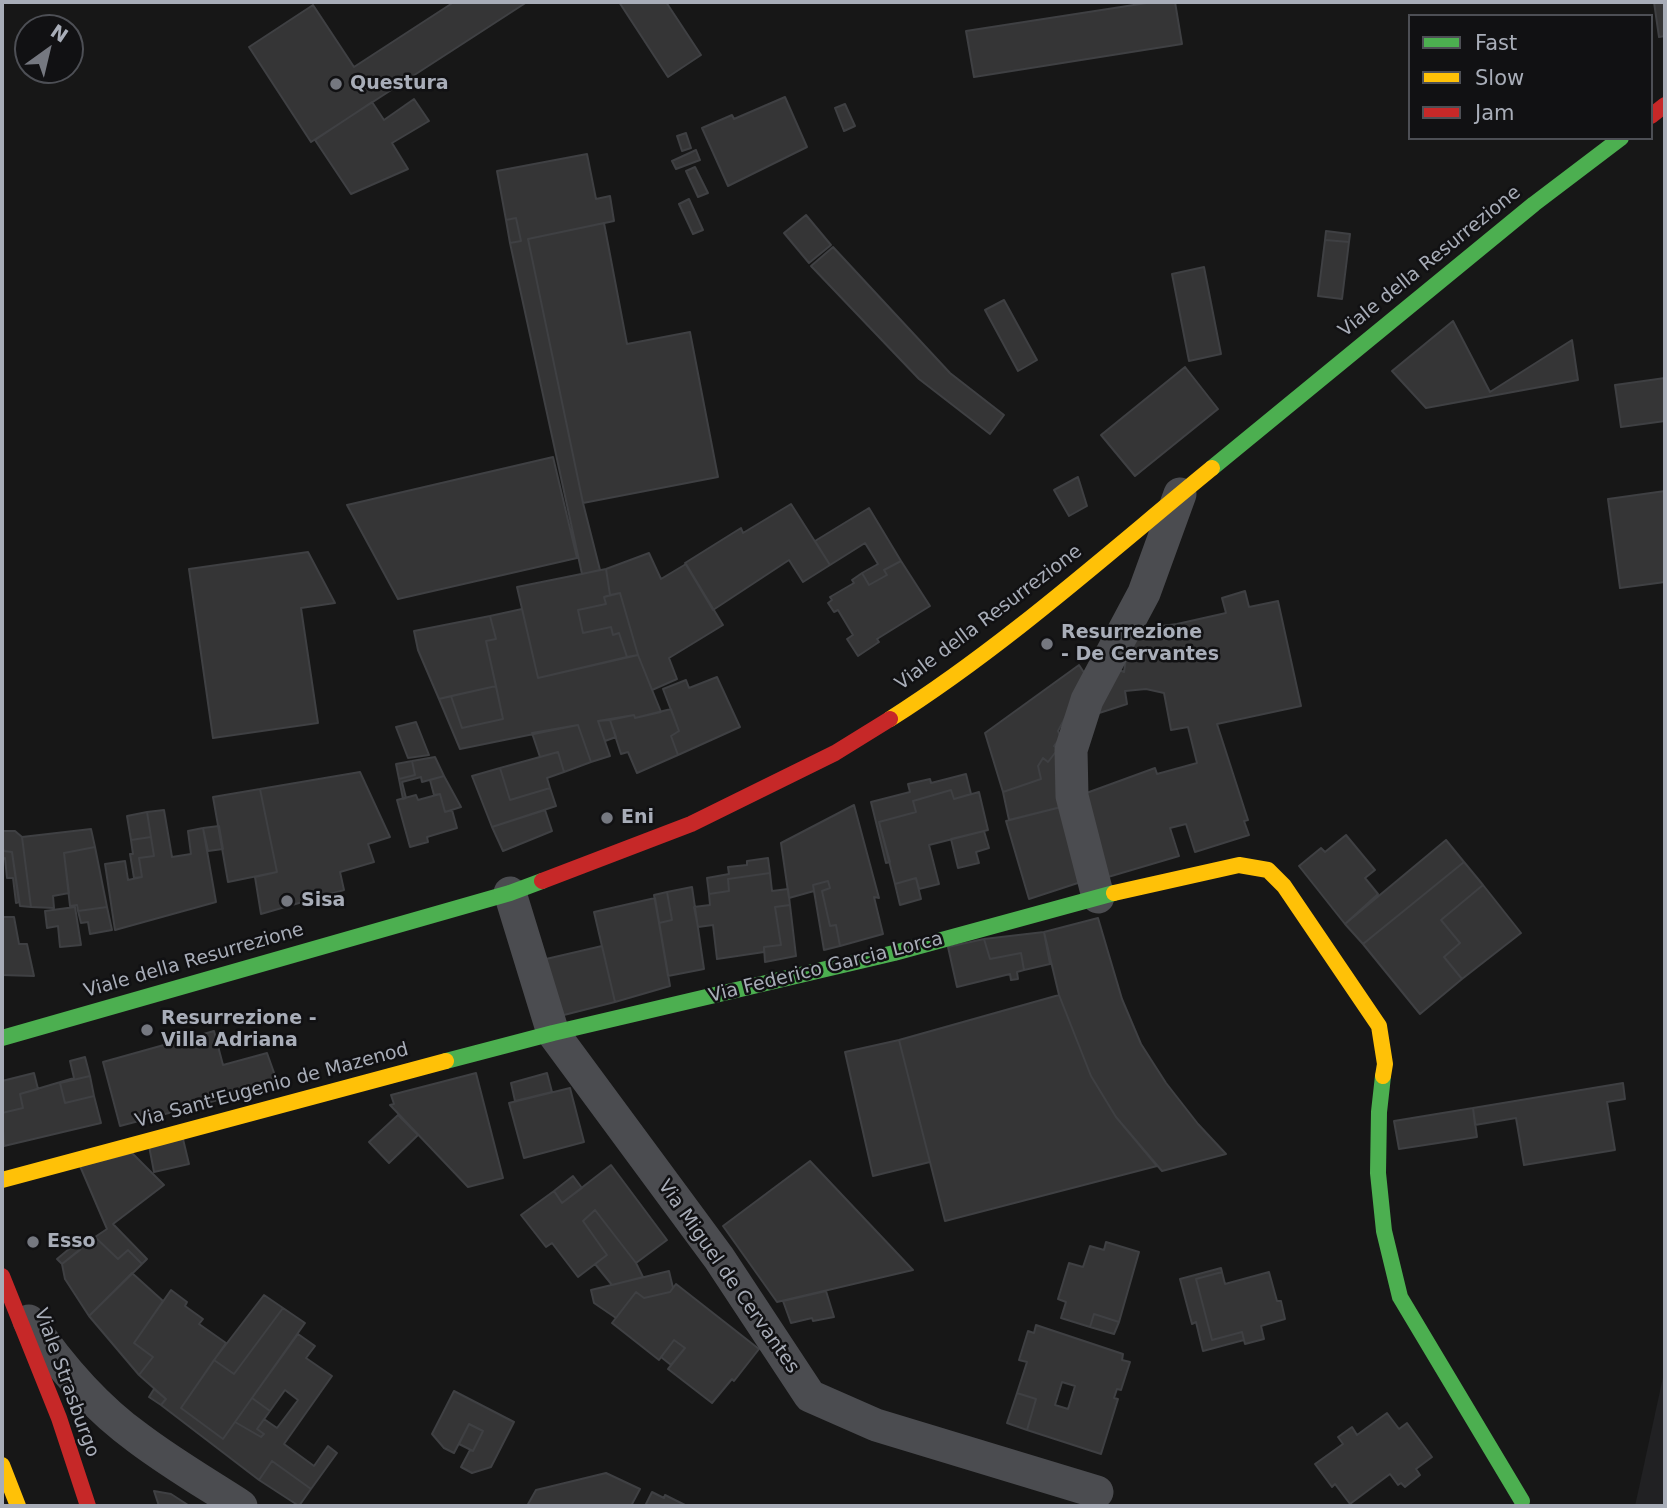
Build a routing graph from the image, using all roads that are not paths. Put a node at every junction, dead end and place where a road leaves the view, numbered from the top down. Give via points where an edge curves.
1 (1618, 140) edge
2 (1180, 494) junction
3 (510, 893) junction
4 (1098, 897) junction
5 (552, 1034) junction
6 (2, 1038) edge
7 (2, 1180) edge
8 (6, 1286) edge
9 (2, 1465) edge
10 (1097, 1492) dead end
11 (1522, 1501) dead end
12 (18, 1506) edge
13 (88, 1506) edge
14 (241, 1506) edge

1 - 2 street, Viale della Resurrezione via 1523,212
2 - 3 street, Viale della Resurrezione via 994,646 835,753 691,824
2 - 4 street via 1144,593 1087,700 1071,751 1072,796
3 - 5 street, Via Miguel de Cervantes
3 - 6 street, Viale della Resurrezione
4 - 5 street, Via Federico Garcia Lorca via 894,953
4 - 11 street, Via Federico Garcia Lorca via 1239,865 1268,870 1284,886 1379,1026 1385,1064 1378,1112 1378,1173 1384,1231 1400,1297
5 - 7 street, Via Sant'Eugenio de Mazenod
5 - 10 street, Via Miguel de Cervantes via 719,1258 810,1396 876,1424
8 - 13 street, Viale Strasburgo via 59,1418
8 - 14 street via 48,1349 89,1396 137,1437
9 - 12 street

